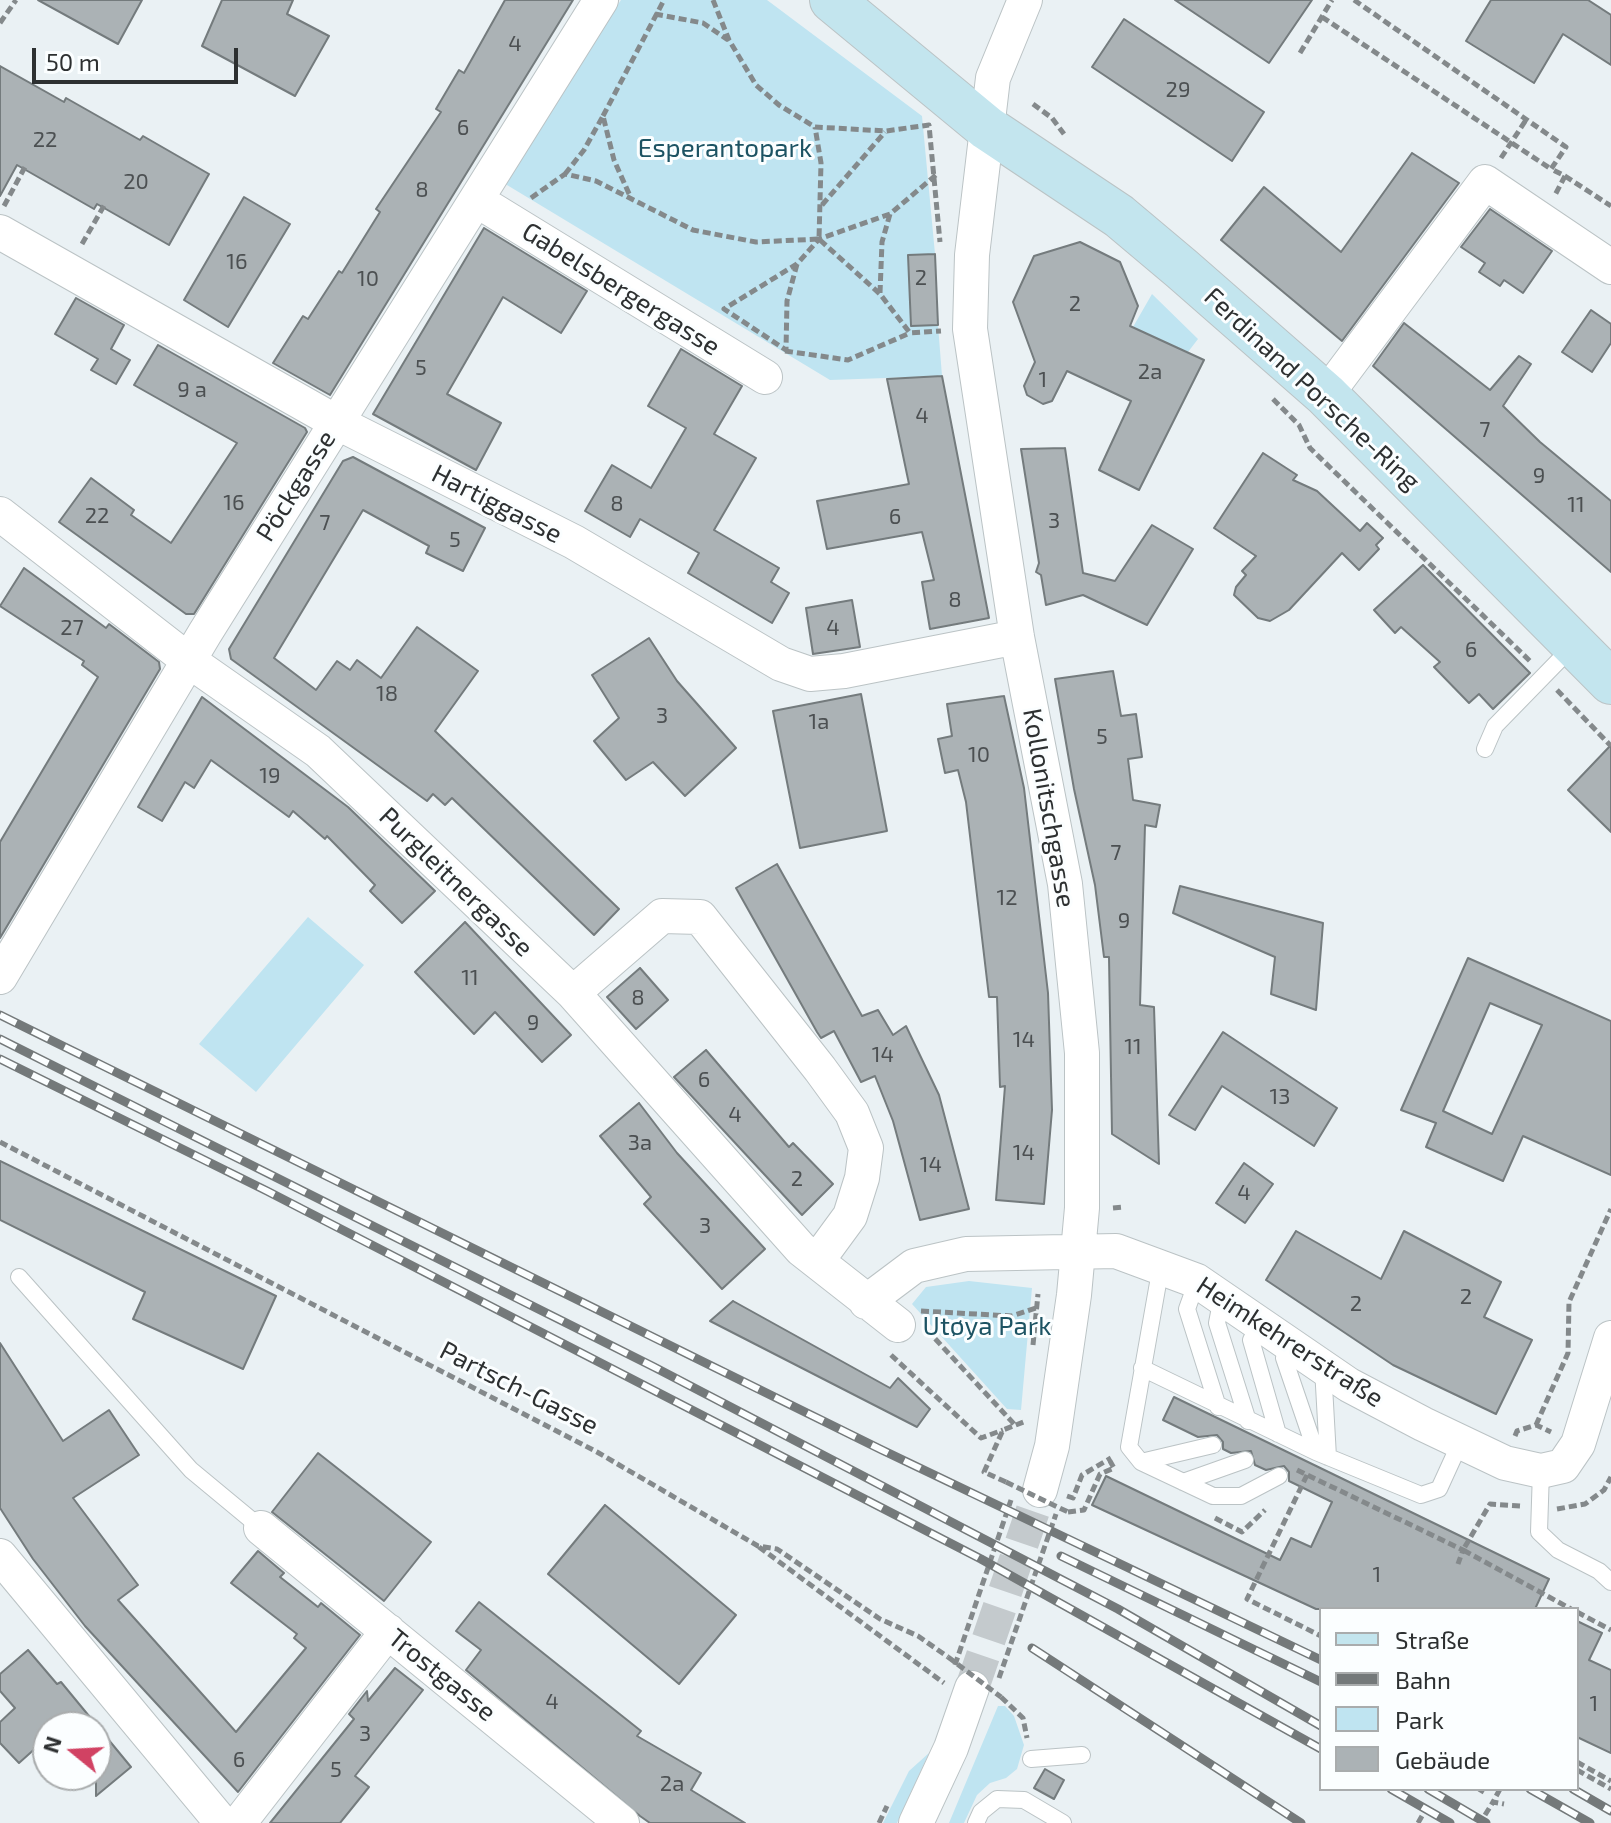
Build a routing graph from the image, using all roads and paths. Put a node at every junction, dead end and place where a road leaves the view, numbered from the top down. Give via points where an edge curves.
1 (16, 0) edge
2 (601, 0) edge
3 (664, 0) edge
4 (713, 0) edge
5 (832, 0) edge
6 (1025, 0) edge
7 (1332, 0) edge
8 (1354, 0) edge
9 (655, 14) junction
10 (1322, 17) junction
11 (0, 23) edge
12 (729, 40) junction
13 (1300, 53) dead end
14 (603, 116) junction
15 (1526, 119) junction
16 (815, 127) junction
17 (987, 128) junction
18 (886, 131) junction
19 (1511, 142) junction
20 (26, 165) dead end
21 (1551, 169) junction
22 (565, 174) junction
23 (936, 174) junction
24 (1565, 176) junction
25 (1485, 182) junction
26 (630, 197) junction
27 (478, 201) junction
28 (105, 204) dead end
29 (822, 205) junction
30 (1611, 206) edge
31 (0, 214) edge
32 (890, 214) junction
33 (1541, 220) junction
34 (514, 222) junction
35 (0, 232) edge
36 (819, 239) junction
37 (941, 253) dead end
38 (797, 264) junction
39 (1611, 267) edge
40 (68, 269) junction
41 (880, 294) junction
42 (970, 329) junction
43 (910, 333) junction
44 (786, 350) junction
45 (765, 377) joint
46 (1326, 395) junction
47 (1270, 396) dead end
48 (336, 422) junction
49 (0, 514) edge
50 (1017, 637) junction
51 (1574, 645) junction
52 (188, 660) junction
53 (1545, 677) junction
54 (1611, 682) edge
55 (1611, 746) edge
56 (1485, 749) dead end
57 (0, 977) edge
58 (573, 993) junction
59 (0, 1142) edge
60 (1124, 1207) dead end
61 (1113, 1208) dead end
62 (1611, 1209) edge
63 (1078, 1251) junction
64 (817, 1261) junction
65 (1161, 1265) junction
66 (19, 1277) dead end
67 (1210, 1289) junction
68 (1038, 1294) dead end
69 (866, 1302) junction
70 (905, 1320) junction
71 (1260, 1322) junction
72 (1611, 1338) edge
73 (1290, 1344) junction
74 (1323, 1367) junction
75 (1142, 1368) junction
76 (1218, 1407) junction
77 (1015, 1425) junction
78 (1249, 1425) junction
79 (1536, 1425) dead end
80 (1003, 1430) junction
81 (1027, 1431) dead end
82 (1279, 1439) junction
83 (1460, 1443) junction
84 (1213, 1445) dead end
85 (1109, 1459) dead end
86 (1245, 1460) dead end
87 (1102, 1462) dead end
88 (1141, 1462) junction
89 (1304, 1465) junction
90 (1541, 1471) junction
91 (1611, 1477) edge
92 (1183, 1482) junction
93 (1041, 1483) junction
94 (1075, 1494) dead end
95 (1538, 1508) junction
96 (261, 1528) joint
97 (758, 1546) junction
98 (1463, 1550) junction
99 (1, 1558) edge
100 (1458, 1564) dead end
101 (1611, 1582) edge
102 (1567, 1607) edge
103 (1579, 1613) edge
104 (1611, 1630) edge
105 (388, 1631) junction
106 (1319, 1635) edge
107 (988, 1695) junction
108 (1082, 1755) dead end
109 (1031, 1759) dead end
110 (1579, 1763) edge
111 (1579, 1771) edge
112 (1611, 1781) edge
113 (1611, 1789) edge
114 (1499, 1791) edge
115 (1493, 1802) junction
116 (1504, 1804) dead end
117 (1485, 1815) dead end
118 (1422, 1816) dead end
119 (222, 1823) edge
120 (239, 1823) edge
121 (622, 1823) edge
122 (916, 1823) edge
123 (976, 1823) edge
124 (1063, 1823) edge
125 (1418, 1823) edge

1 - 11 path
2 - 27 street, Pöckgasse
3 - 9 path
4 - 12 path
5 - 17 street, Ferdinand Porsche-Ring
6 - 17 street, Kollonitschgasse via 1000,55
7 - 10 path
8 - 15 path
9 - 12 path via 703,23
9 - 14 path
10 - 13 path
10 - 19 path
12 - 16 path via 756,85
14 - 22 path
14 - 26 path
15 - 19 path
15 - 21 path via 1566,147
16 - 18 path
16 - 29 path
17 - 42 street, Kollonitschgasse via 972,255
17 - 46 street, Ferdinand Porsche-Ring via 1119,216
18 - 23 path via 929,125
18 - 29 path
19 - 21 path
19 - 25 path
20 - 31 path
21 - 24 path
22 - 26 path
22 - 34 path via 533,195
23 - 32 path
23 - 37 path
24 - 30 path
24 - 33 path
25 - 33 street
25 - 46 street
26 - 36 path via 682,225 723,237 756,242
27 - 34 street, Gabelsbergergasse
27 - 48 street, Pöckgasse
28 - 40 path
29 - 36 path
32 - 36 path
32 - 41 path via 882,242
33 - 39 street
34 - 45 street, Gabelsbergergasse
35 - 40 street, Hartiggasse
36 - 38 path
36 - 41 path
38 - 44 path via 787,301
38 - 44 path via 724,309
40 - 48 street, Hartiggasse
41 - 43 path
42 - 43 path
42 - 50 street, Kollonitschgasse
43 - 44 path via 848,360
44 - 45 path
46 - 51 street, Ferdinand Porsche-Ring
47 - 53 path via 1299,425 1310,448
48 - 50 street, Hartiggasse via 574,542 781,664 810,674
48 - 52 street, Pöckgasse
49 - 52 street, Purgleitnergasse
50 - 63 street, Kollonitschgasse via 1065,884 1073,961 1082,1053
51 - 53 lane
51 - 54 street, Ferdinand Porsche-Ring
52 - 57 street, Pöckgasse
52 - 58 street, Purgleitnergasse via 318,751
53 - 55 path
53 - 56 lane via 1495,726
58 - 64 street, Purgleitnergasse
58 - 64 street via 662,916 700,917 852,1113 866,1148 850,1216
59 - 97 path, Partsch-Gasse via 597,1452
60 - 61 path
62 - 79 path via 1569,1302 1568,1353
63 - 65 street, Heimkehrerstraße via 1116,1251
63 - 69 street via 966,1254 914,1266
63 - 93 street, Kollonitschgasse via 1054,1431
64 - 69 street, Purgleitnergasse
65 - 67 street, Heimkehrerstraße
65 - 75 lane
66 - 96 lane via 191,1470
67 - 71 street, Heimkehrerstraße
67 - 76 lane via 1187,1309
67 - 78 lane
68 - 70 path via 1036,1308 1012,1316 924,1309
69 - 70 street, Purgleitnergasse
70 - 77 path
70 - 80 path via 879,1343 981,1438
71 - 73 street, Heimkehrerstraße
71 - 82 lane via 1251,1340
72 - 90 street via 1578,1444 1563,1466
73 - 74 street, Heimkehrerstraße
73 - 89 lane via 1284,1358
74 - 83 street, Heimkehrerstraße
74 - 89 lane
75 - 76 lane
75 - 88 lane via 1129,1447
76 - 78 lane
77 - 80 path
77 - 81 path via 1028,1420
78 - 82 lane
80 - 85 path, bridge via 984,1472 1068,1512 1084,1510 1100,1474 1114,1468
82 - 89 lane
83 - 89 lane via 1439,1489 1421,1495
83 - 90 street, Heimkehrerstraße via 1505,1463
84 - 88 lane
86 - 92 lane
87 - 94 path via 1082,1475
88 - 92 lane
89 - 92 lane via 1241,1496 1213,1496
89 - 98 path
89 - 106 path via 1247,1599
90 - 95 lane
91 - 95 path via 1585,1504 1567,1510
93 - 97 path via 948,1686
93 - 107 path
95 - 98 path via 1490,1504
95 - 101 lane via 1539,1532
96 - 105 street, Trostgasse
97 - 107 path, Partsch-Gasse, bridge via 777,1549 880,1619 918,1636
98 - 100 path
98 - 102 path
99 - 119 street
103 - 104 path
105 - 120 street
105 - 121 street, Trostgasse
107 - 122 street via 951,1748
108 - 109 lane
110 - 112 path
111 - 113 path
114 - 115 path
115 - 116 path
115 - 117 path
118 - 125 path
123 - 124 lane via 997,1799 1024,1800

